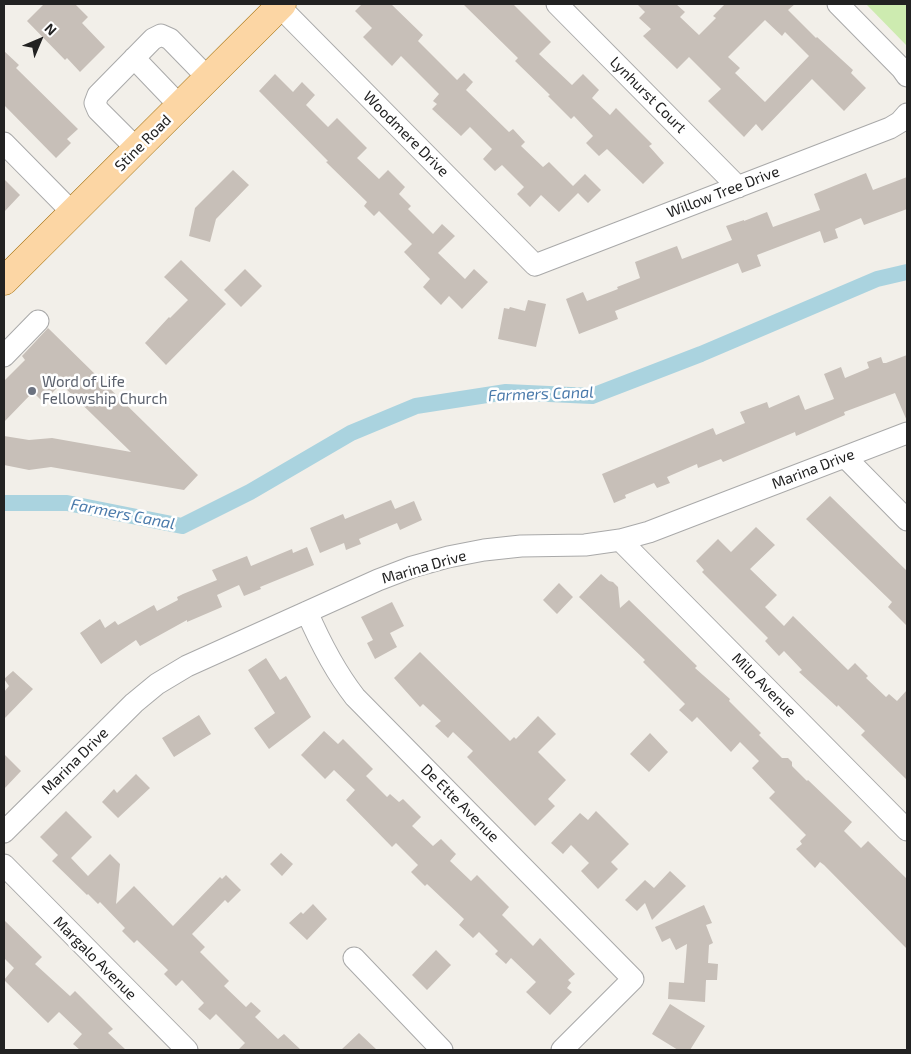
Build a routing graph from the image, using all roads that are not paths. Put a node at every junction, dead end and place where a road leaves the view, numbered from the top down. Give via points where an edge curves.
1 (558, 4) edge
2 (838, 4) edge
3 (280, 5) edge
4 (134, 58) junction
5 (907, 76) edge
6 (208, 78) junction
7 (180, 106) junction
8 (907, 114) edge
9 (4, 143) edge
10 (137, 149) junction
11 (738, 187) junction
12 (73, 213) junction
13 (535, 265) joint
14 (4, 281) edge
15 (38, 321) dead end
16 (4, 356) edge
17 (907, 433) edge
18 (844, 457) junction
19 (907, 520) edge
20 (620, 540) junction
21 (306, 612) junction
22 (907, 830) edge
23 (4, 832) edge
24 (4, 865) edge
25 (354, 958) dead end
26 (187, 1050) edge
27 (442, 1050) edge
28 (562, 1050) edge

1 - 11 street, Lynhurst Court
2 - 5 street
3 - 6 main road, Stine Road
3 - 13 street, Woodmere Drive
4 - 6 street via 153,38 161,35 170,39
4 - 7 street
4 - 10 street via 98,95 96,103 98,110
6 - 7 main road, Stine Road
7 - 10 main road, Stine Road
8 - 11 street, Willow Tree Drive via 890,128
9 - 12 street
10 - 12 main road, Stine Road
11 - 13 street, Willow Tree Drive
12 - 14 main road, Stine Road
15 - 16 street
17 - 18 street, Marina Drive
18 - 19 street
18 - 20 street, Marina Drive
20 - 21 street, Marina Drive via 585,545 503,548 448,557 378,580
20 - 22 street, Milo Avenue
21 - 23 street, Marina Drive via 187,666 157,684
21 - 28 street, De Ette Avenue via 339,676 355,697 633,979
24 - 26 street, Margalo Avenue
25 - 27 street

